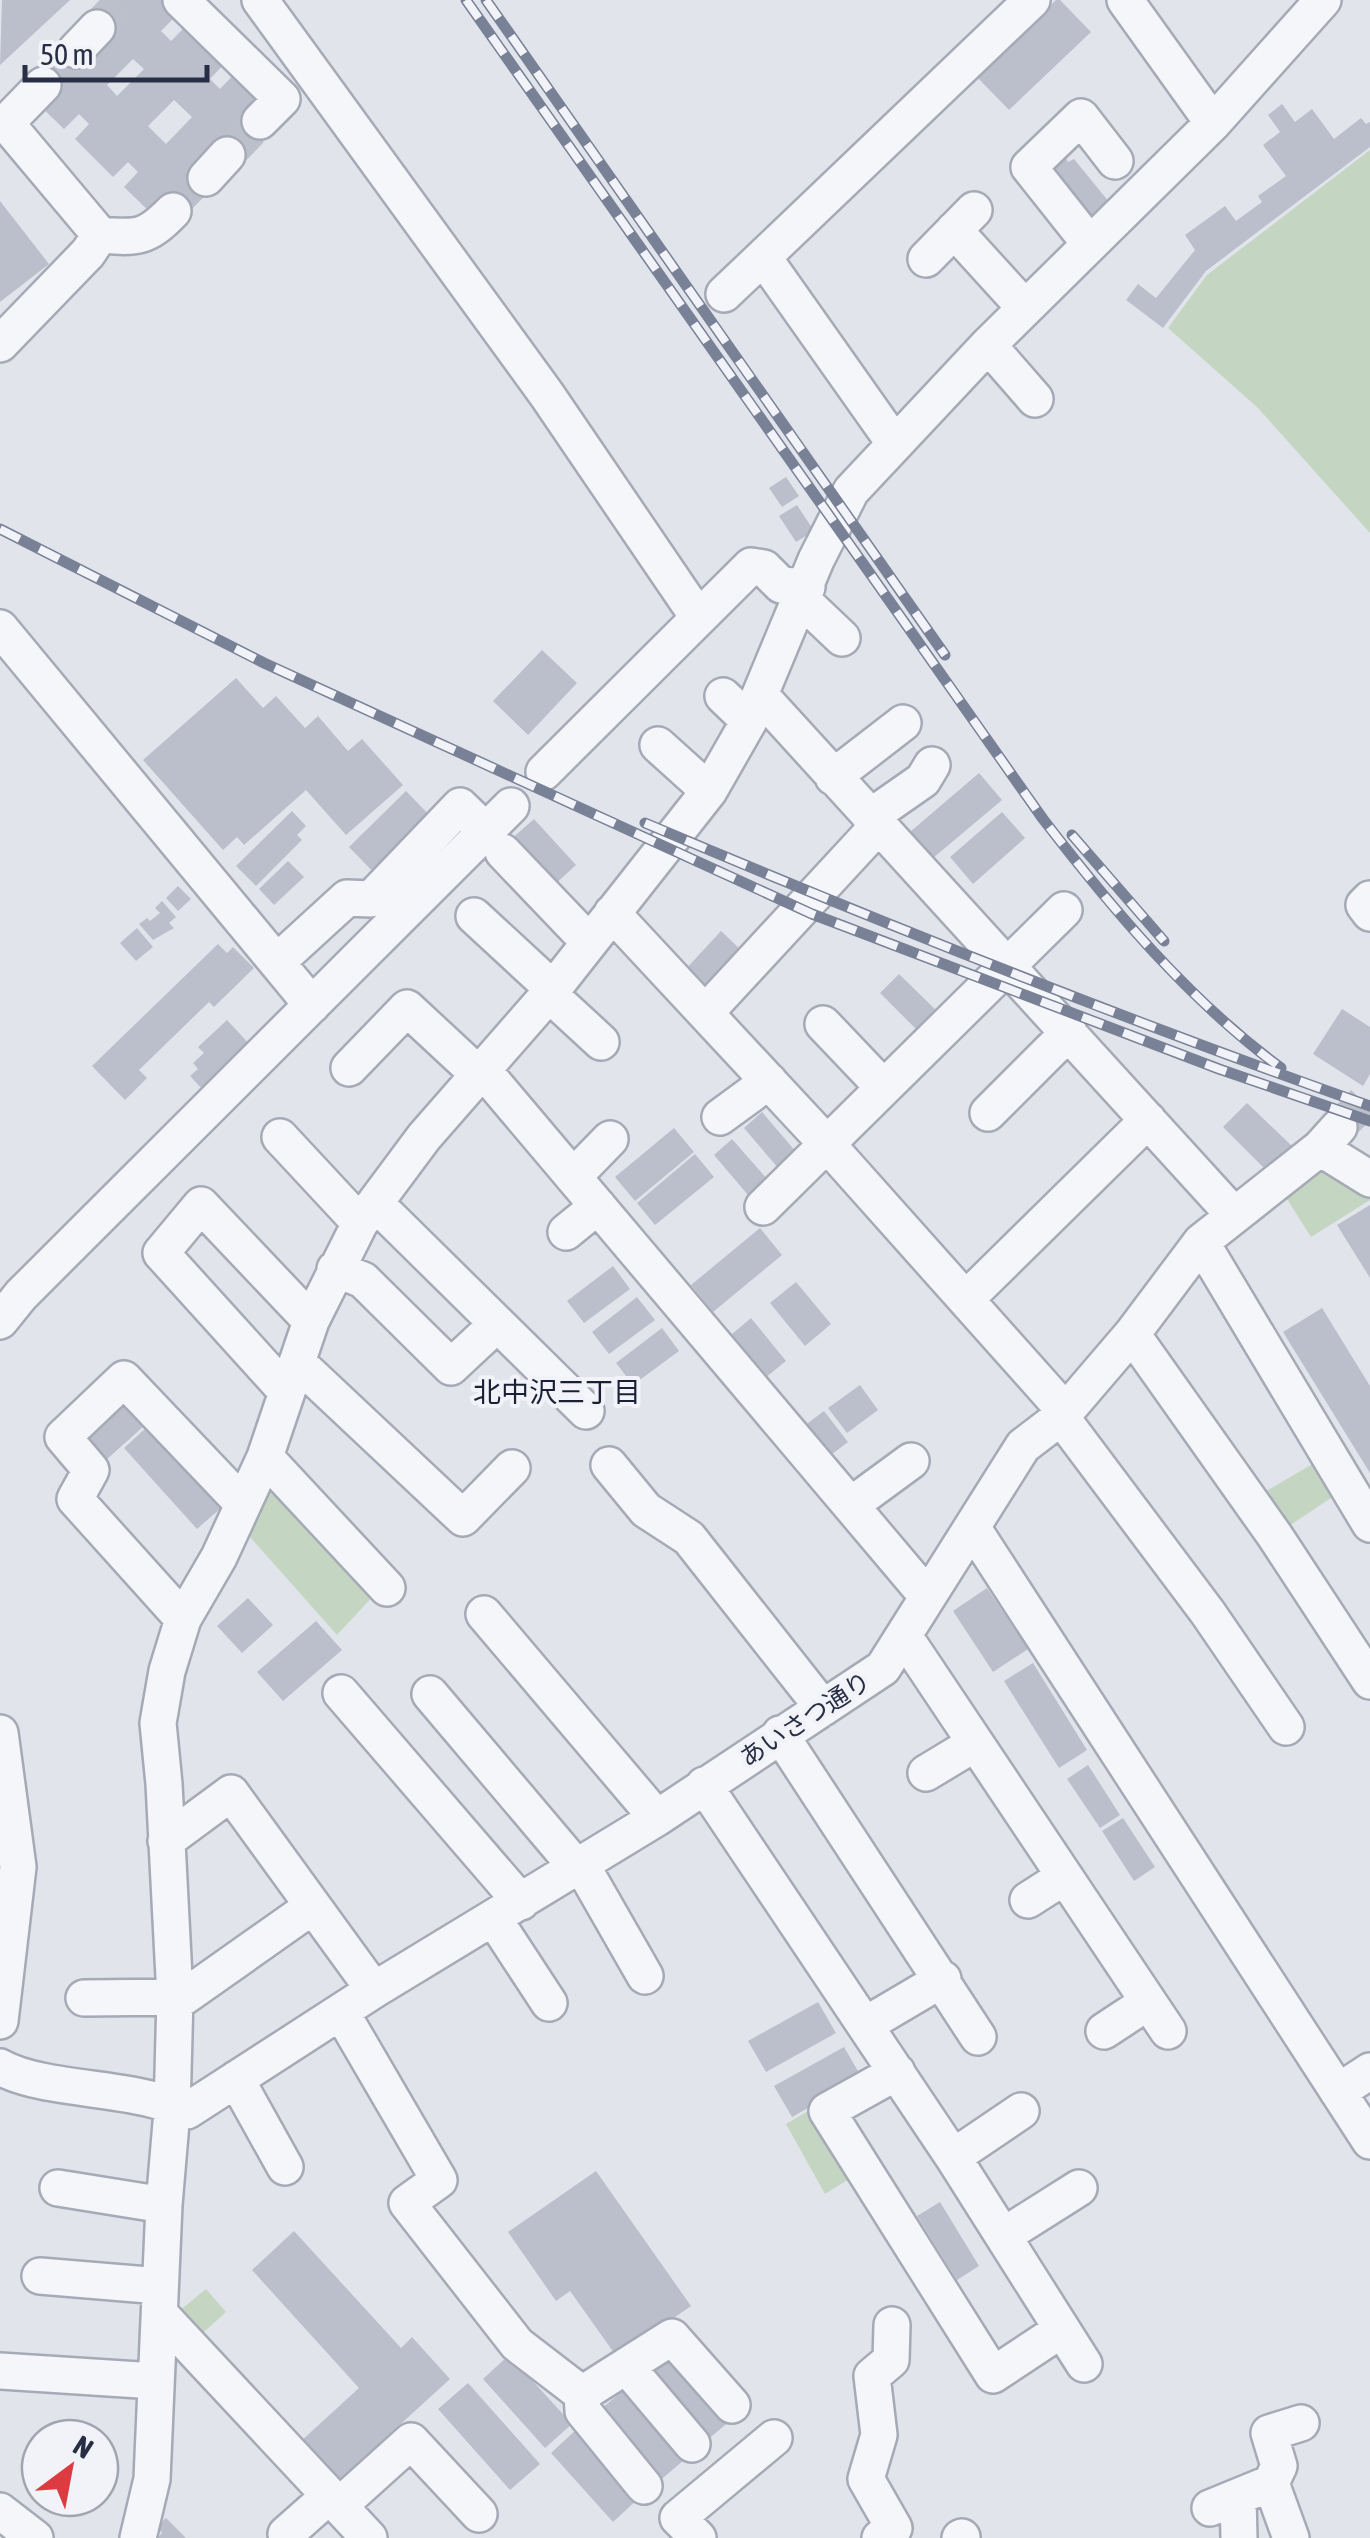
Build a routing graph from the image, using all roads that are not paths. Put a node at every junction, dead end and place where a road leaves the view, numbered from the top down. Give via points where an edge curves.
1 (180, 0) edge
2 (260, 0) edge
3 (1032, 0) edge
4 (1125, 0) edge
5 (1323, 0) edge
6 (312, 72) junction
7 (43, 84) tunnel mouth
8 (1214, 122) junction
9 (1115, 160) dead end
10 (173, 211) dead end
11 (94, 244) junction
12 (1090, 244) junction
13 (763, 256) junction
14 (926, 259) dead end
15 (724, 294) dead end
16 (1025, 308) junction
17 (0, 344) edge
18 (988, 345) junction
19 (1035, 399) dead end
20 (895, 444) junction
21 (805, 594) junction
22 (698, 617) junction
23 (0, 628) edge
24 (842, 638) dead end
25 (723, 696) dead end
26 (755, 709) junction
27 (903, 723) dead end
28 (658, 745) dead end
29 (932, 765) dead end
30 (544, 772) dead end
31 (834, 777) junction
32 (710, 791) junction
33 (511, 806) dead end
34 (874, 822) junction
35 (495, 842) junction
36 (1370, 899) edge
37 (1064, 910) dead end
38 (612, 912) junction
39 (1370, 913) edge
40 (474, 916) dead end
41 (589, 942) junction
42 (276, 962) junction
43 (1006, 965) junction
44 (551, 991) junction
45 (312, 1005) junction
46 (706, 1012) junction
47 (823, 1024) dead end
48 (1069, 1032) junction
49 (600, 1042) dead end
50 (349, 1068) dead end
51 (480, 1072) junction
52 (770, 1082) junction
53 (883, 1087) junction
54 (988, 1113) dead end
55 (720, 1117) dead end
56 (1148, 1120) junction
57 (280, 1137) dead end
58 (610, 1139) dead end
59 (826, 1143) junction
60 (573, 1177) junction
61 (1370, 1179) edge
62 (598, 1206) junction
63 (762, 1207) dead end
64 (368, 1213) junction
65 (1233, 1214) junction
66 (566, 1232) dead end
67 (1201, 1242) junction
68 (336, 1269) junction
69 (7, 1299) edge
70 (966, 1300) junction
71 (311, 1321) junction
72 (497, 1324) junction
73 (1132, 1334) junction
74 (291, 1377) junction
75 (586, 1411) dead end
76 (1063, 1414) junction
77 (265, 1457) junction
78 (910, 1461) dead end
79 (608, 1465) dead end
80 (512, 1468) dead end
81 (243, 1504) junction
82 (851, 1505) junction
83 (1370, 1524) edge
84 (972, 1527) junction
85 (387, 1588) dead end
86 (927, 1596) junction
87 (484, 1614) dead end
88 (183, 1619) junction
89 (904, 1636) junction
90 (1368, 1674) edge
91 (341, 1694) dead end
92 (430, 1694) dead end
93 (823, 1708) junction
94 (1286, 1727) dead end
95 (0, 1733) edge
96 (780, 1734) junction
97 (974, 1744) junction
98 (926, 1773) dead end
99 (704, 1785) junction
100 (657, 1818) junction
101 (166, 1841) junction
102 (580, 1867) junction
103 (1064, 1877) junction
104 (1028, 1900) dead end
105 (313, 1906) junction
106 (508, 1911) junction
107 (645, 1976) dead end
108 (943, 1980) junction
109 (374, 1990) junction
110 (175, 1997) junction
111 (84, 1998) dead end
112 (549, 2003) dead end
113 (341, 2012) junction
114 (0, 2021) edge
115 (865, 2025) junction
116 (1104, 2032) dead end
117 (978, 2038) dead end
118 (0, 2067) edge
119 (1370, 2071) edge
120 (897, 2072) junction
121 (236, 2079) junction
122 (1338, 2092) junction
123 (172, 2111) junction
124 (1021, 2111) dead end
125 (1370, 2140) edge
126 (953, 2157) junction
127 (284, 2166) dead end
128 (58, 2188) dead end
129 (1079, 2188) dead end
130 (164, 2205) junction
131 (1003, 2236) junction
132 (40, 2276) dead end
133 (160, 2300) junction
134 (892, 2324) dead end
135 (1061, 2330) junction
136 (1084, 2364) dead end
137 (627, 2367) junction
138 (0, 2371) edge
139 (155, 2380) junction
140 (582, 2394) junction
141 (732, 2405) dead end
142 (1301, 2422) dead end
143 (774, 2438) dead end
144 (692, 2444) dead end
145 (1271, 2483) junction
146 (644, 2486) dead end
147 (334, 2501) junction
148 (0, 2511) edge
149 (478, 2514) dead end
150 (286, 2534) dead end
151 (36, 2538) edge
152 (138, 2538) edge
153 (368, 2538) edge
154 (698, 2538) edge
155 (880, 2538) edge
156 (1240, 2538) edge
157 (1290, 2538) edge

1 - 6 street via 271,110
2 - 6 street
3 - 13 street
4 - 8 street
5 - 8 street
6 - 22 street
7 - 11 street via 6,123
8 - 12 street
9 - 12 street via 1080,117 1029,167
10 - 11 street via 150,234
11 - 17 street
12 - 16 street
13 - 15 street
13 - 20 street
14 - 16 street via 964,220
16 - 18 street
18 - 19 street
18 - 20 street
20 - 21 street via 842,506
21 - 22 street via 751,566
21 - 24 street
21 - 26 street
22 - 30 street
23 - 42 street
25 - 26 street
26 - 31 street
26 - 32 street
27 - 31 street
28 - 32 street
29 - 34 street
31 - 34 street
32 - 38 street
33 - 35 street
34 - 43 street
34 - 46 street
35 - 41 street
35 - 42 street via 460,806 370,899 348,898
35 - 45 street
36 - 39 street via 1364,905
37 - 43 street
38 - 41 street
38 - 46 street
40 - 44 street
41 - 44 street
42 - 45 street
43 - 48 street
43 - 53 street
44 - 49 street
44 - 51 street
45 - 69 street
46 - 52 street
47 - 53 street
48 - 54 street
48 - 56 street
50 - 51 street via 407,1008
51 - 60 street
51 - 64 street
52 - 55 street
52 - 59 street
53 - 59 street
56 - 65 street
56 - 70 street
57 - 64 street
58 - 60 street
59 - 63 street
59 - 70 street
60 - 62 street
61 - 65 street, あいさつ通り via 1329,1137
62 - 66 street
62 - 82 street
64 - 68 street
64 - 72 street
65 - 67 street, あいさつ通り
67 - 73 street, あいさつ通り
67 - 83 street
68 - 71 street
68 - 72 street via 363,1280 451,1367
70 - 76 street
71 - 74 street
71 - 74 street via 201,1205 161,1254
72 - 75 street
73 - 76 street, あいさつ通り
73 - 90 street
74 - 77 street
74 - 80 street via 462,1518
76 - 84 street, あいさつ通り via 1024,1446
76 - 94 street
77 - 81 street
77 - 85 street
78 - 82 street
79 - 93 street via 646,1510 689,1538
81 - 88 street
81 - 88 street via 124,1380 63,1437 90,1470 75,1499
82 - 86 street
84 - 86 street, あいさつ通り
84 - 122 street
86 - 89 street, あいさつ通り
87 - 100 street
88 - 101 street via 158,1723
89 - 93 street, あいさつ通り via 882,1668
89 - 97 street
91 - 106 street
92 - 102 street
93 - 96 street, あいさつ通り
95 - 114 street via 18,1867
96 - 99 street, あいさつ通り
96 - 108 street
97 - 98 street
97 - 103 street
99 - 100 street, あいさつ通り
99 - 115 street
100 - 102 street, あいさつ通り
101 - 105 street via 231,1794
101 - 110 street
102 - 106 street, あいさつ通り
102 - 107 street
103 - 104 street
103 - 116 street via 1158,2017
105 - 109 street
105 - 110 street
106 - 109 street, あいさつ通り
106 - 112 street
108 - 115 street
108 - 117 street
109 - 113 street, あいさつ通り
110 - 111 street
110 - 123 street
113 - 121 street, あいさつ通り
113 - 140 street via 439,2180 407,2203 517,2344
115 - 120 street
118 - 123 street via 161,2102
119 - 122 street
120 - 126 street
120 - 135 street via 828,2111 997,2382
121 - 123 street, あいさつ通り via 187,2111
121 - 127 street
122 - 125 street
123 - 130 street
124 - 126 street
126 - 131 street
128 - 130 street
129 - 131 street
130 - 133 street
131 - 135 street
132 - 133 street
133 - 139 street
133 - 147 street
134 - 155 street via 891,2360 872,2376 879,2435 866,2480 894,2528
135 - 136 street
137 - 140 street
137 - 141 street via 672,2337
137 - 144 street
138 - 139 street
139 - 152 street via 152,2478
140 - 146 street via 583,2411
142 - 145 street via 1268,2434 1279,2466
143 - 154 street via 678,2518
145 - 156 street via 1224,2502
145 - 157 street
147 - 149 street via 412,2441
147 - 150 street
147 - 153 street
148 - 151 street

